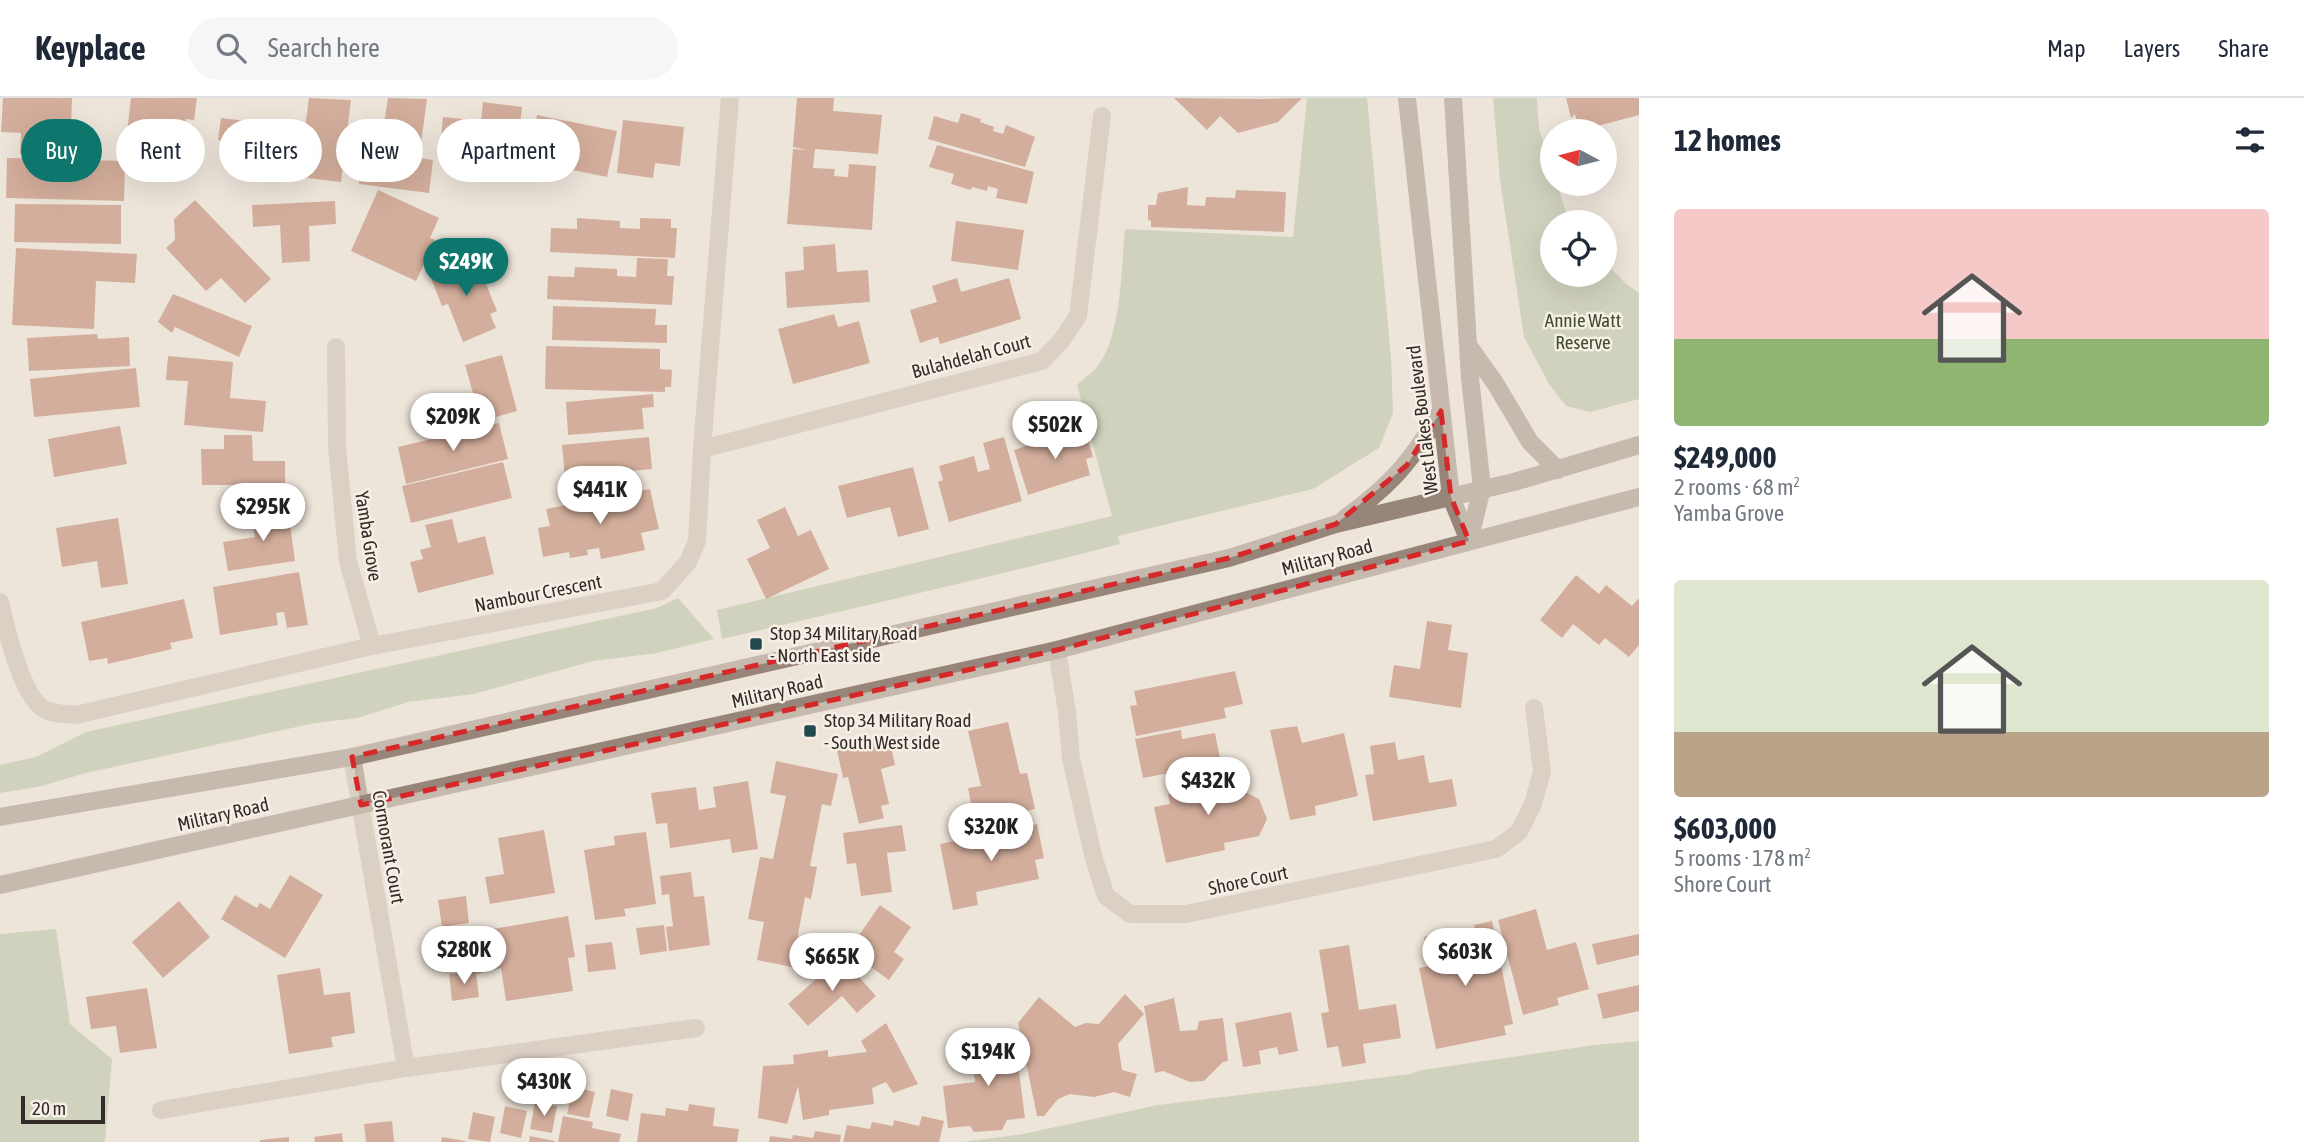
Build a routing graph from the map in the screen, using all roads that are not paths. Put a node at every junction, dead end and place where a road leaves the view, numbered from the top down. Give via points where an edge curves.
1 (730, 98) edge
2 (1407, 98) edge
3 (1453, 98) edge
4 (1102, 116) dead end
5 (1468, 345) junction
6 (336, 347) dead end
7 (1441, 411) junction
8 (1639, 445) edge
9 (702, 449) junction
10 (1558, 470) junction
11 (1482, 488) junction
12 (1639, 496) edge
13 (1451, 498) junction
14 (1336, 524) junction
15 (1469, 541) junction
16 (0, 601) edge
17 (372, 646) junction
18 (1057, 650) junction
19 (1534, 708) dead end
20 (352, 757) junction
21 (361, 805) junction
22 (0, 817) edge
23 (0, 885) edge
24 (696, 1028) dead end
25 (406, 1068) junction
26 (161, 1110) dead end

1 - 9 street, Nambour Crescent
2 - 7 main road, West Lakes Boulevard
3 - 5 main road
4 - 9 street, Bulahdelah Court via 1078,316 1042,360
5 - 10 main road via 1530,442
5 - 11 main road
6 - 17 street, Yamba Grove via 337,447 348,561
7 - 13 main road, West Lakes Boulevard
7 - 14 main road via 1406,465 1379,494
8 - 10 main road, Military Road
9 - 17 street, Nambour Crescent via 697,541 688,562 662,591
10 - 11 main road, Military Road
11 - 13 main road, Military Road
11 - 15 main road
12 - 15 main road, Military Road
13 - 14 main road, Military Road
13 - 15 main road, West Lakes Boulevard
14 - 20 main road, Military Road via 1229,558
15 - 18 main road, Military Road
16 - 17 street, Nambour Crescent via 27,691 46,710 76,715
18 - 19 street, Shore Court via 1071,760 1094,859 1106,896 1130,914 1186,914 1496,849 1519,832 1542,771
18 - 21 main road, Military Road
20 - 21 street, Cormorant Court
20 - 22 main road, Military Road
21 - 23 main road, Military Road
21 - 25 street, Cormorant Court
24 - 25 street
25 - 26 street

